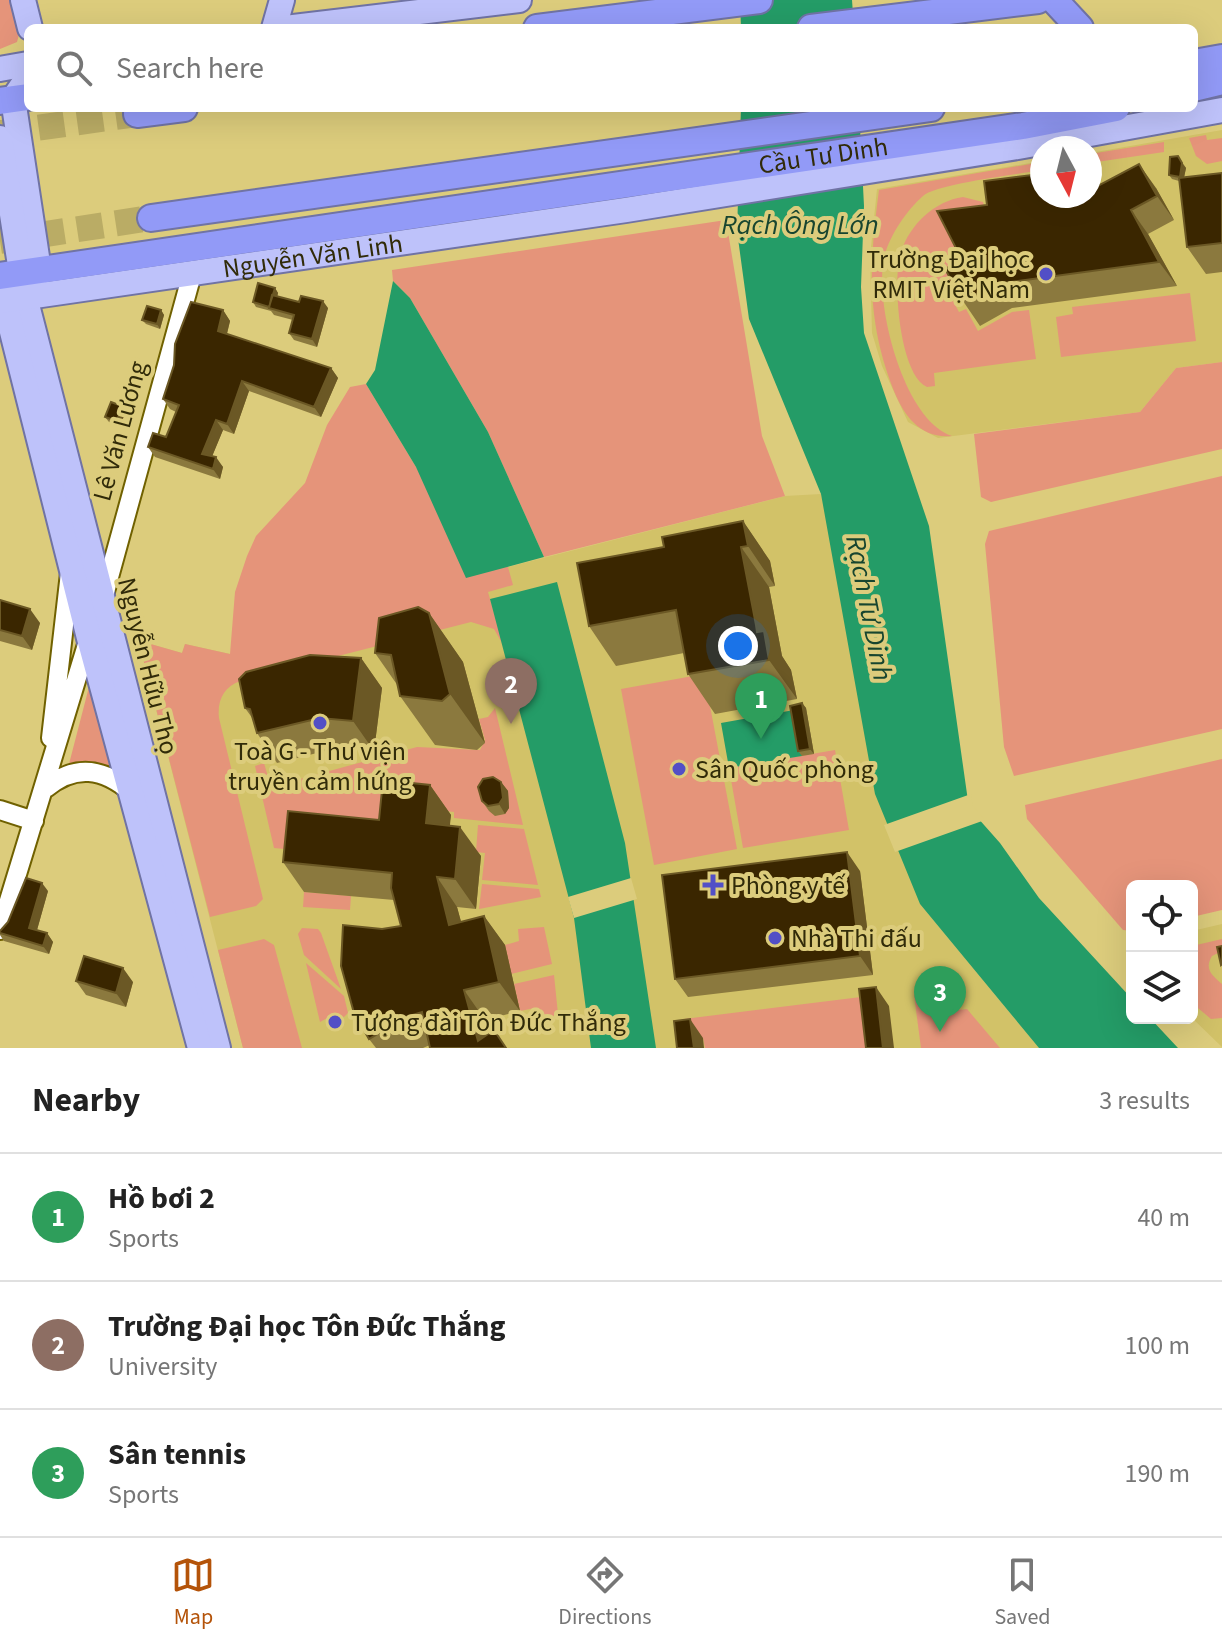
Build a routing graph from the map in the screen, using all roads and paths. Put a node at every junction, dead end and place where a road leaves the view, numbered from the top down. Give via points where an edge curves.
1 (23, 0) edge
2 (282, 0) edge
3 (519, 0) edge
4 (759, 0) edge
5 (1038, 0) edge
6 (1054, 0) edge
7 (29, 24) edge
8 (275, 24) edge
9 (318, 24) edge
10 (565, 24) edge
11 (845, 24) edge
12 (1076, 24) edge
13 (1222, 58) edge
14 (1198, 62) edge
15 (24, 65) edge
16 (0, 69) edge
17 (1222, 81) edge
18 (1198, 87) edge
19 (14, 99) edge
20 (1222, 110) edge
21 (153, 112) edge
22 (903, 112) edge
23 (1103, 112) edge
24 (137, 114) dead end
25 (1023, 136) junction
26 (0, 138) edge
27 (625, 197) junction
28 (151, 218) tunnel mouth
29 (192, 274) junction
30 (11, 287) edge
31 (71, 568) junction
32 (102, 601) junction
33 (89, 638) junction
34 (46, 788) junction
35 (131, 792) junction
36 (0, 810) edge
37 (34, 821) junction
38 (0, 930) edge
39 (200, 1048) edge
40 (218, 1048) edge

1 - 7 main road
2 - 8 main road
3 - 9 main road
4 - 10 highway
5 - 11 highway
6 - 12 highway
13 - 14 highway
15 - 16 main road
17 - 18 highway
19 - 30 main road, Nguyễn Hữu Thọ
20 - 25 main road
21 - 24 highway
22 - 28 highway, Cầu Tư Dinh
23 - 25 highway
25 - 27 highway, Cầu Tư Dinh
26 - 30 main road, Nguyễn Hữu Thọ
27 - 29 main road, Nguyễn Văn Linh
27 - 30 highway, Nguyễn Văn Linh
29 - 30 main road, Nguyễn Văn Linh
29 - 32 street, Lê Văn Lương
30 - 31 main road, Nguyễn Hữu Thọ
30 - 32 main road, Nguyễn Hữu Thọ
31 - 33 main road, Nguyễn Hữu Thọ
31 - 34 street
32 - 40 main road, Nguyễn Hữu Thọ
33 - 34 street
33 - 35 main road, Nguyễn Hữu Thọ
34 - 35 street via 59,778 87,771 115,778
34 - 37 street
35 - 39 main road, Nguyễn Hữu Thọ
36 - 37 street
37 - 38 street

